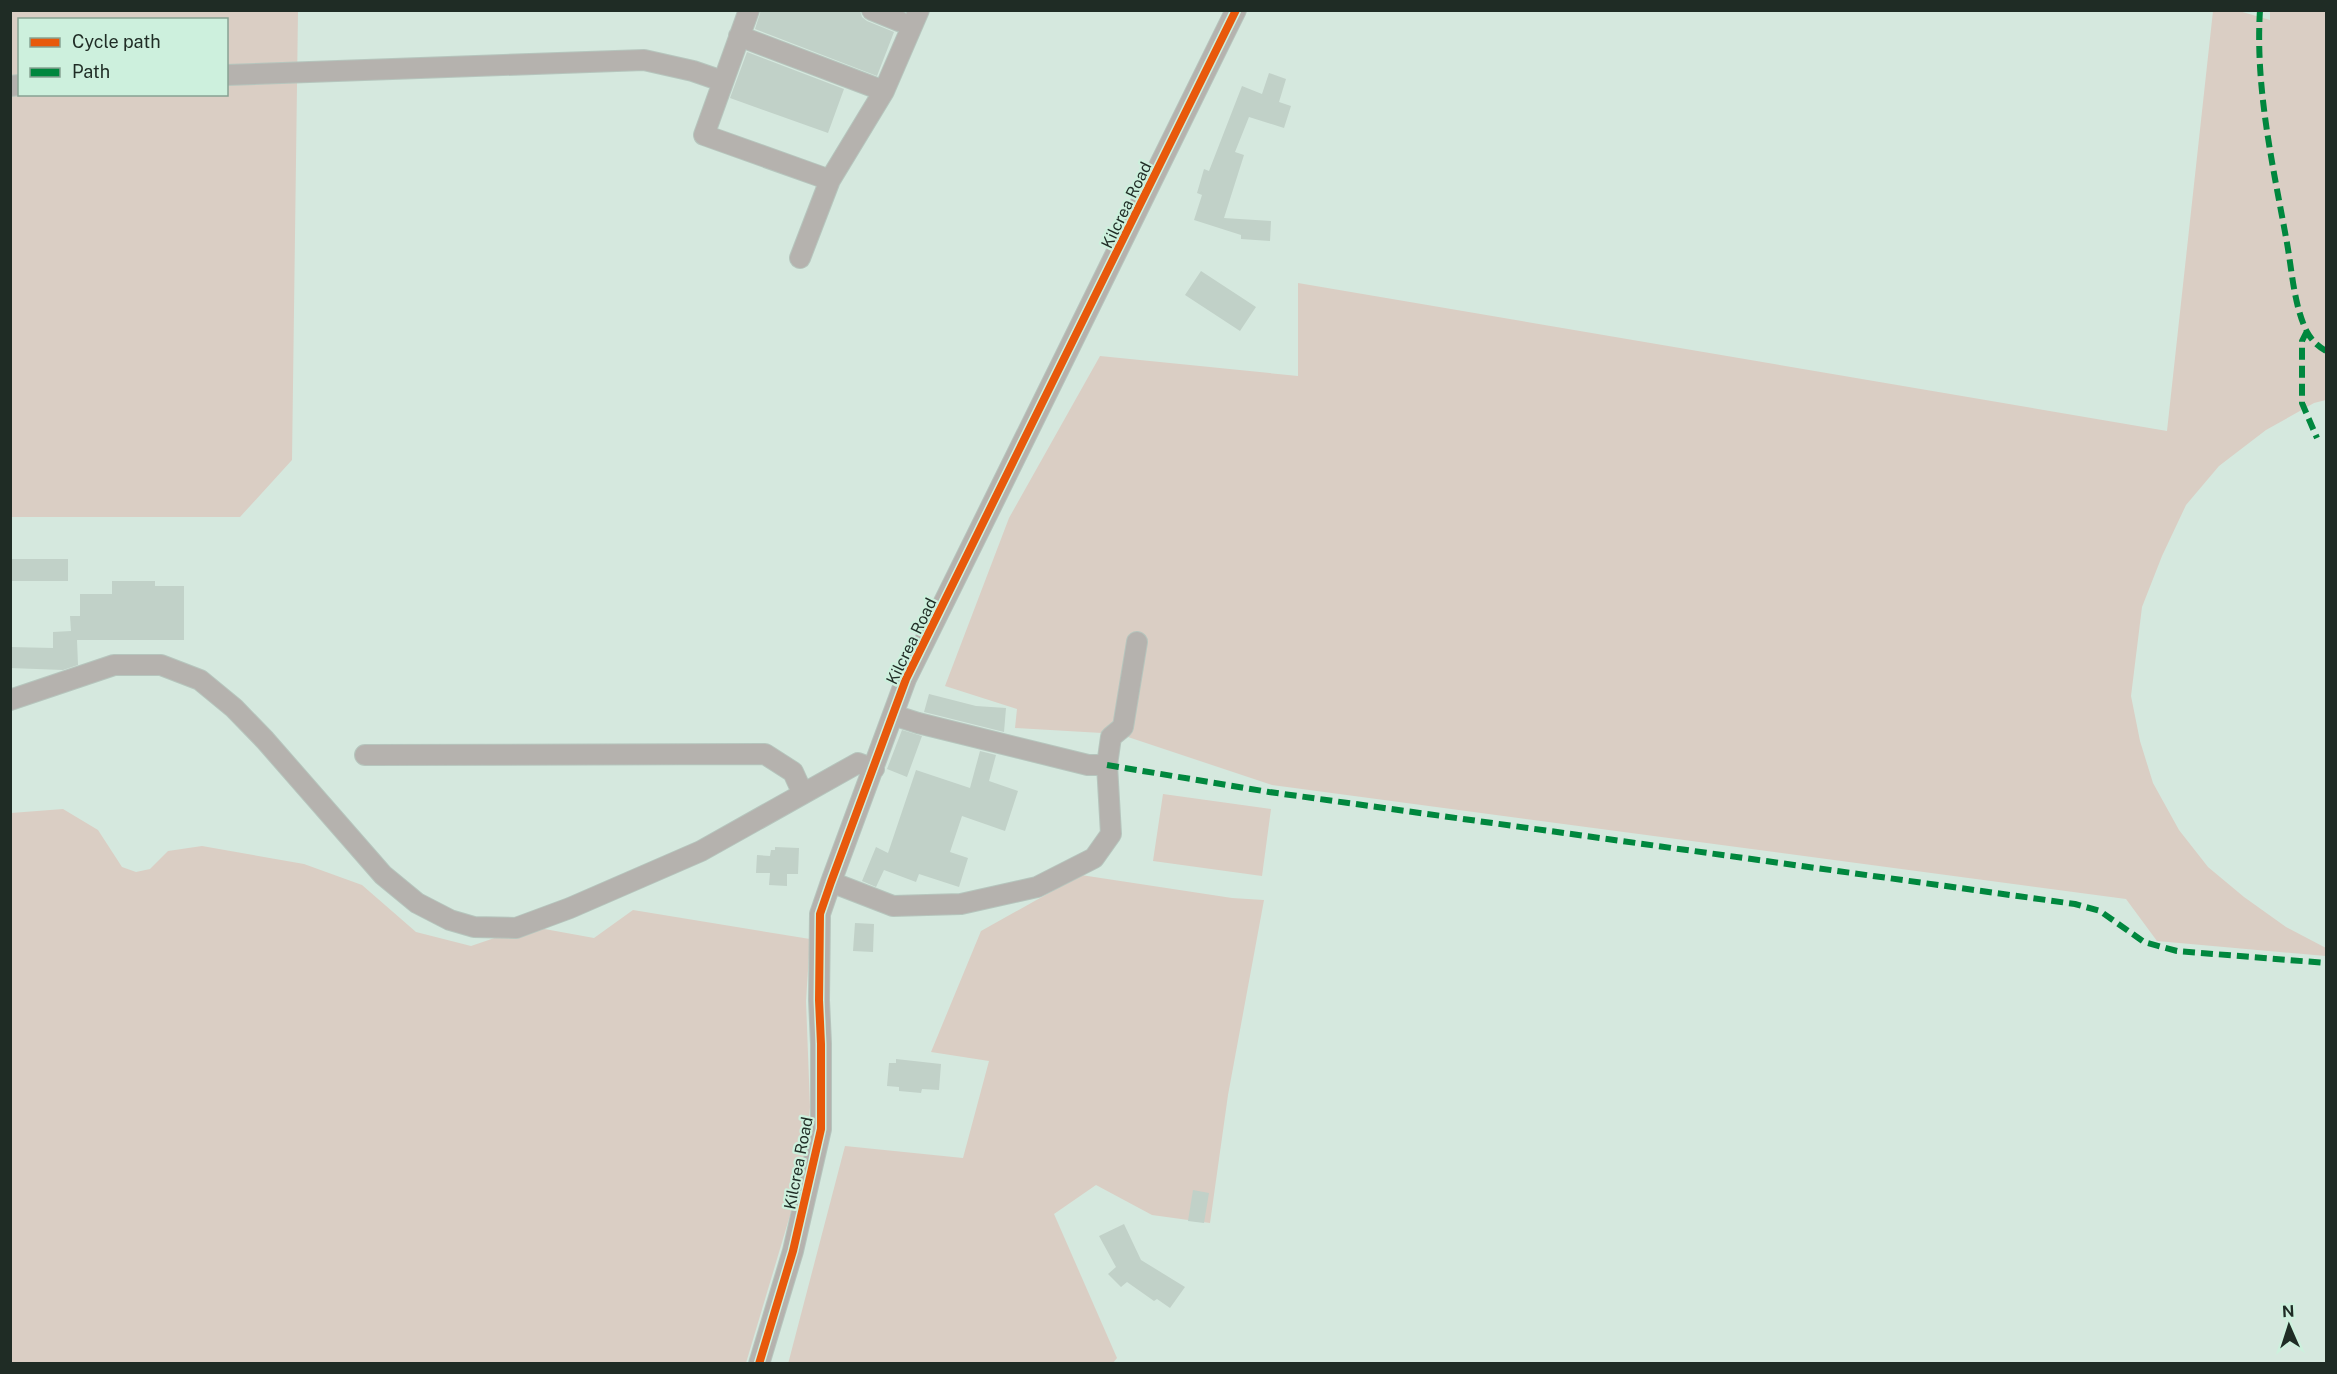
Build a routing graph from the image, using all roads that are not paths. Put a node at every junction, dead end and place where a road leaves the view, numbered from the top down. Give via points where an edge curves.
1 (749, 10) edge
2 (873, 10) edge
3 (919, 10) edge
4 (1236, 10) edge
5 (899, 21) dead end
6 (739, 36) junction
7 (228, 75) edge
8 (722, 81) junction
9 (884, 91) junction
10 (830, 180) junction
11 (800, 258) dead end
12 (1137, 642) dead end
13 (10, 700) edge
14 (893, 715) junction
15 (365, 755) dead end
16 (1107, 765) junction
17 (874, 769) junction
18 (803, 794) junction
19 (831, 882) junction
20 (759, 1364) edge

1 - 6 street
2 - 5 street
3 - 9 street
4 - 14 street, Kilcrea Road via 906,679
6 - 8 street
6 - 9 street
7 - 8 street via 644,60 693,70
8 - 10 street via 704,135
9 - 10 street
10 - 11 street
12 - 16 street via 1123,727 1111,737
13 - 18 street via 114,665 161,665 200,680 266,740 383,875 417,903 474,927 516,928 570,908 701,851
14 - 16 street via 1088,765
14 - 17 street, Kilcrea Road
15 - 18 street via 765,754 793,772
16 - 19 street via 1111,834 1094,858 1037,887 961,904 893,906
17 - 18 street via 858,763
17 - 19 street, Kilcrea Road
19 - 20 street, Kilcrea Road via 820,914 821,1129 793,1251

